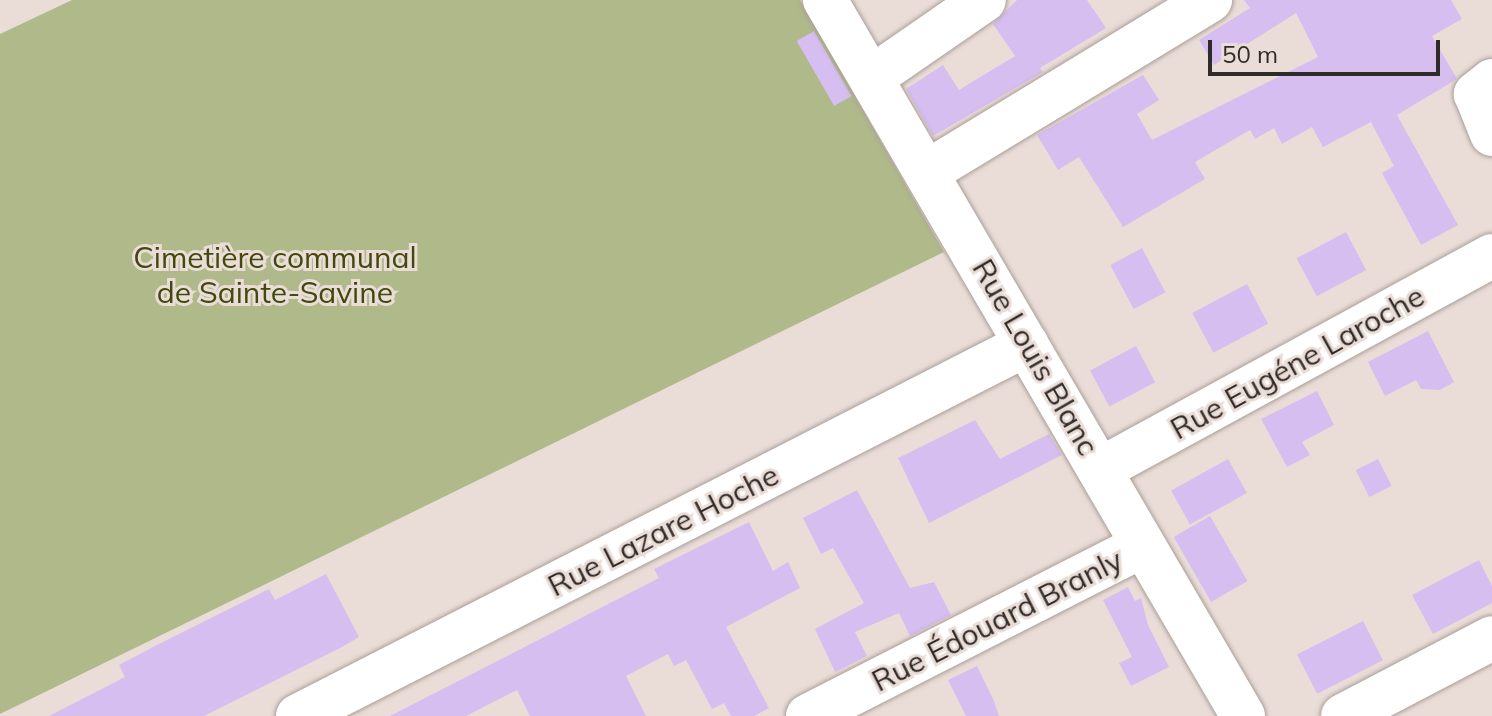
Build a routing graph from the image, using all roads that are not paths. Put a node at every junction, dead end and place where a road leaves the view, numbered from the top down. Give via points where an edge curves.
1 (825, 0) edge
2 (984, 0) edge
3 (1210, 0) edge
4 (871, 78) junction
5 (1492, 81) edge
6 (1492, 134) edge
7 (929, 171) junction
8 (1492, 256) edge
9 (1027, 344) junction
10 (1101, 469) junction
11 (1143, 545) junction
12 (1492, 638) edge
13 (298, 716) edge
14 (808, 716) edge
15 (1243, 716) edge
16 (1343, 716) edge

1 - 4 street, Rue Louis Blanc
2 - 4 street
3 - 7 street
4 - 7 street, Rue Louis Blanc
5 - 6 street via 1476,94
7 - 9 street, Rue Louis Blanc
8 - 10 street, Rue Eugéne Laroche
9 - 10 street, Rue Louis Blanc
9 - 13 street, Rue Lazare Hoche
10 - 11 street, Rue Louis Blanc
11 - 14 street, Rue Édouard Branly
11 - 15 street, Rue Louis Blanc
12 - 16 street

